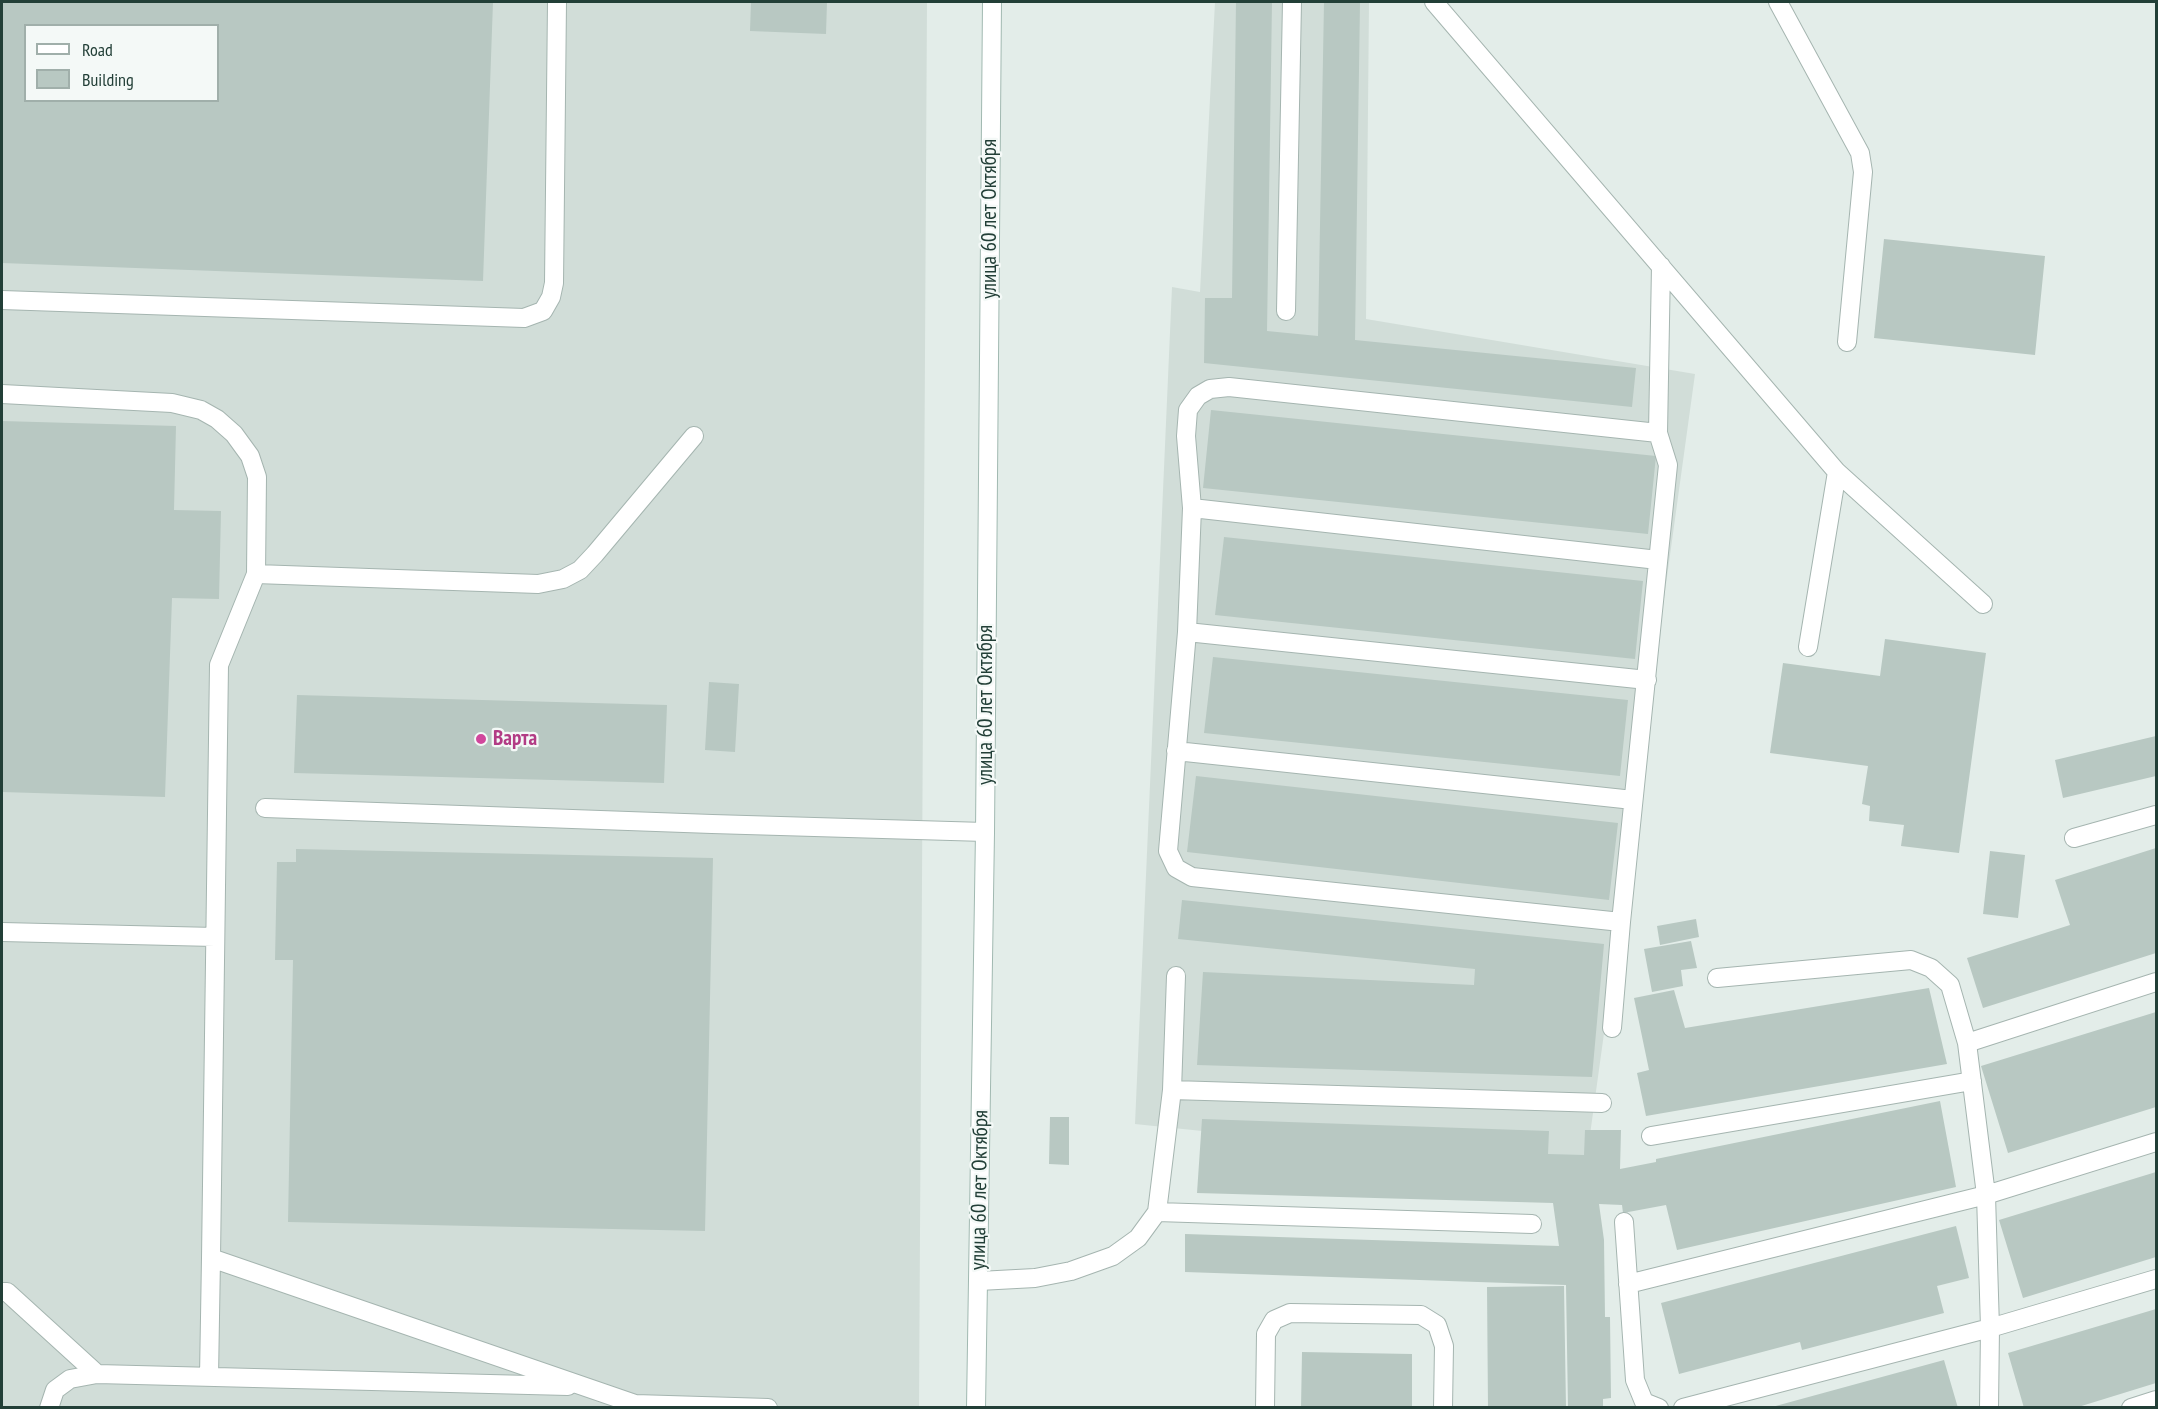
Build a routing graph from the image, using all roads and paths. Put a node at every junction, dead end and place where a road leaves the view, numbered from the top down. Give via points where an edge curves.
1 (557, 2) edge
2 (992, 2) edge
3 (1292, 2) edge
4 (1434, 2) edge
5 (1778, 2) edge
6 (1661, 266) junction
7 (2, 300) edge
8 (1286, 310) dead end
9 (1847, 342) dead end
10 (2, 394) edge
11 (1658, 434) junction
12 (694, 436) dead end
13 (1837, 472) junction
14 (1191, 508) junction
15 (1658, 560) junction
16 (256, 574) junction
17 (1983, 604) dead end
18 (1187, 632) junction
19 (1808, 648) dead end
20 (1647, 680) junction
21 (1176, 751) junction
22 (1634, 800) junction
23 (265, 808) dead end
24 (2157, 815) edge
25 (985, 831) junction
26 (2074, 838) dead end
27 (1621, 922) junction
28 (2, 932) edge
29 (215, 937) junction
30 (1176, 976) dead end
31 (1717, 978) dead end
32 (2157, 982) edge
33 (1612, 1028) dead end
34 (1967, 1043) junction
35 (1972, 1081) junction
36 (1172, 1090) junction
37 (1602, 1103) dead end
38 (1651, 1136) dead end
39 (2157, 1142) edge
40 (1986, 1195) junction
41 (1157, 1212) junction
42 (1624, 1222) dead end
43 (1532, 1224) dead end
44 (211, 1258) junction
45 (2157, 1279) edge
46 (979, 1281) junction
47 (1628, 1284) junction
48 (3, 1290) edge
49 (1990, 1328) junction
50 (97, 1374) junction
51 (209, 1377) junction
52 (585, 1386) junction
53 (2157, 1400) edge
54 (49, 1407) edge
55 (768, 1407) edge
56 (976, 1407) edge
57 (1265, 1407) edge
58 (1443, 1407) edge
59 (1659, 1407) edge
60 (1683, 1407) edge
61 (1989, 1407) edge
62 (2131, 1407) edge

1 - 7 main road via 554,283 543,311 524,318
2 - 25 main road, улица 60 лет Октября
3 - 8 main road
4 - 6 main road
5 - 9 main road via 1860,153 1863,172
6 - 11 main road
6 - 13 main road
10 - 16 main road via 171,403 201,410 217,419 250,456 257,477
11 - 14 main road via 1229,387 1210,389 1198,396 1188,410
11 - 15 main road via 1668,465
12 - 16 main road via 596,554 580,570 563,579 538,584
13 - 17 main road
13 - 19 main road
14 - 15 main road
14 - 18 main road
15 - 20 main road
16 - 29 main road via 219,665
18 - 20 main road
18 - 21 main road
20 - 22 main road
21 - 22 main road
21 - 27 main road via 1168,851 1176,868 1192,877
22 - 27 main road
23 - 25 main road
24 - 26 main road
25 - 46 main road, улица 60 лет Октября
27 - 33 main road
28 - 29 main road
29 - 44 main road
30 - 36 main road
31 - 34 main road via 1911,960 1931,968 1950,985
32 - 34 main road
34 - 35 main road
35 - 38 main road
35 - 40 main road
36 - 37 main road
36 - 41 main road
39 - 40 main road
40 - 47 main road
40 - 49 main road
41 - 43 main road
41 - 46 main road via 1138,1238 1113,1256 1071,1271 1035,1278
42 - 47 main road
44 - 51 main road
44 - 52 main road
45 - 49 main road
46 - 56 main road, улица 60 лет Октября
47 - 59 main road via 1635,1380 1644,1402
48 - 50 main road
49 - 60 main road
49 - 61 main road
50 - 51 main road
50 - 54 main road via 70,1379 55,1390
51 - 52 main road
52 - 55 main road via 634,1404
53 - 62 main road
57 - 58 main road via 1266,1334 1274,1320 1290,1312 1421,1316 1429,1320 1437,1325 1444,1346

